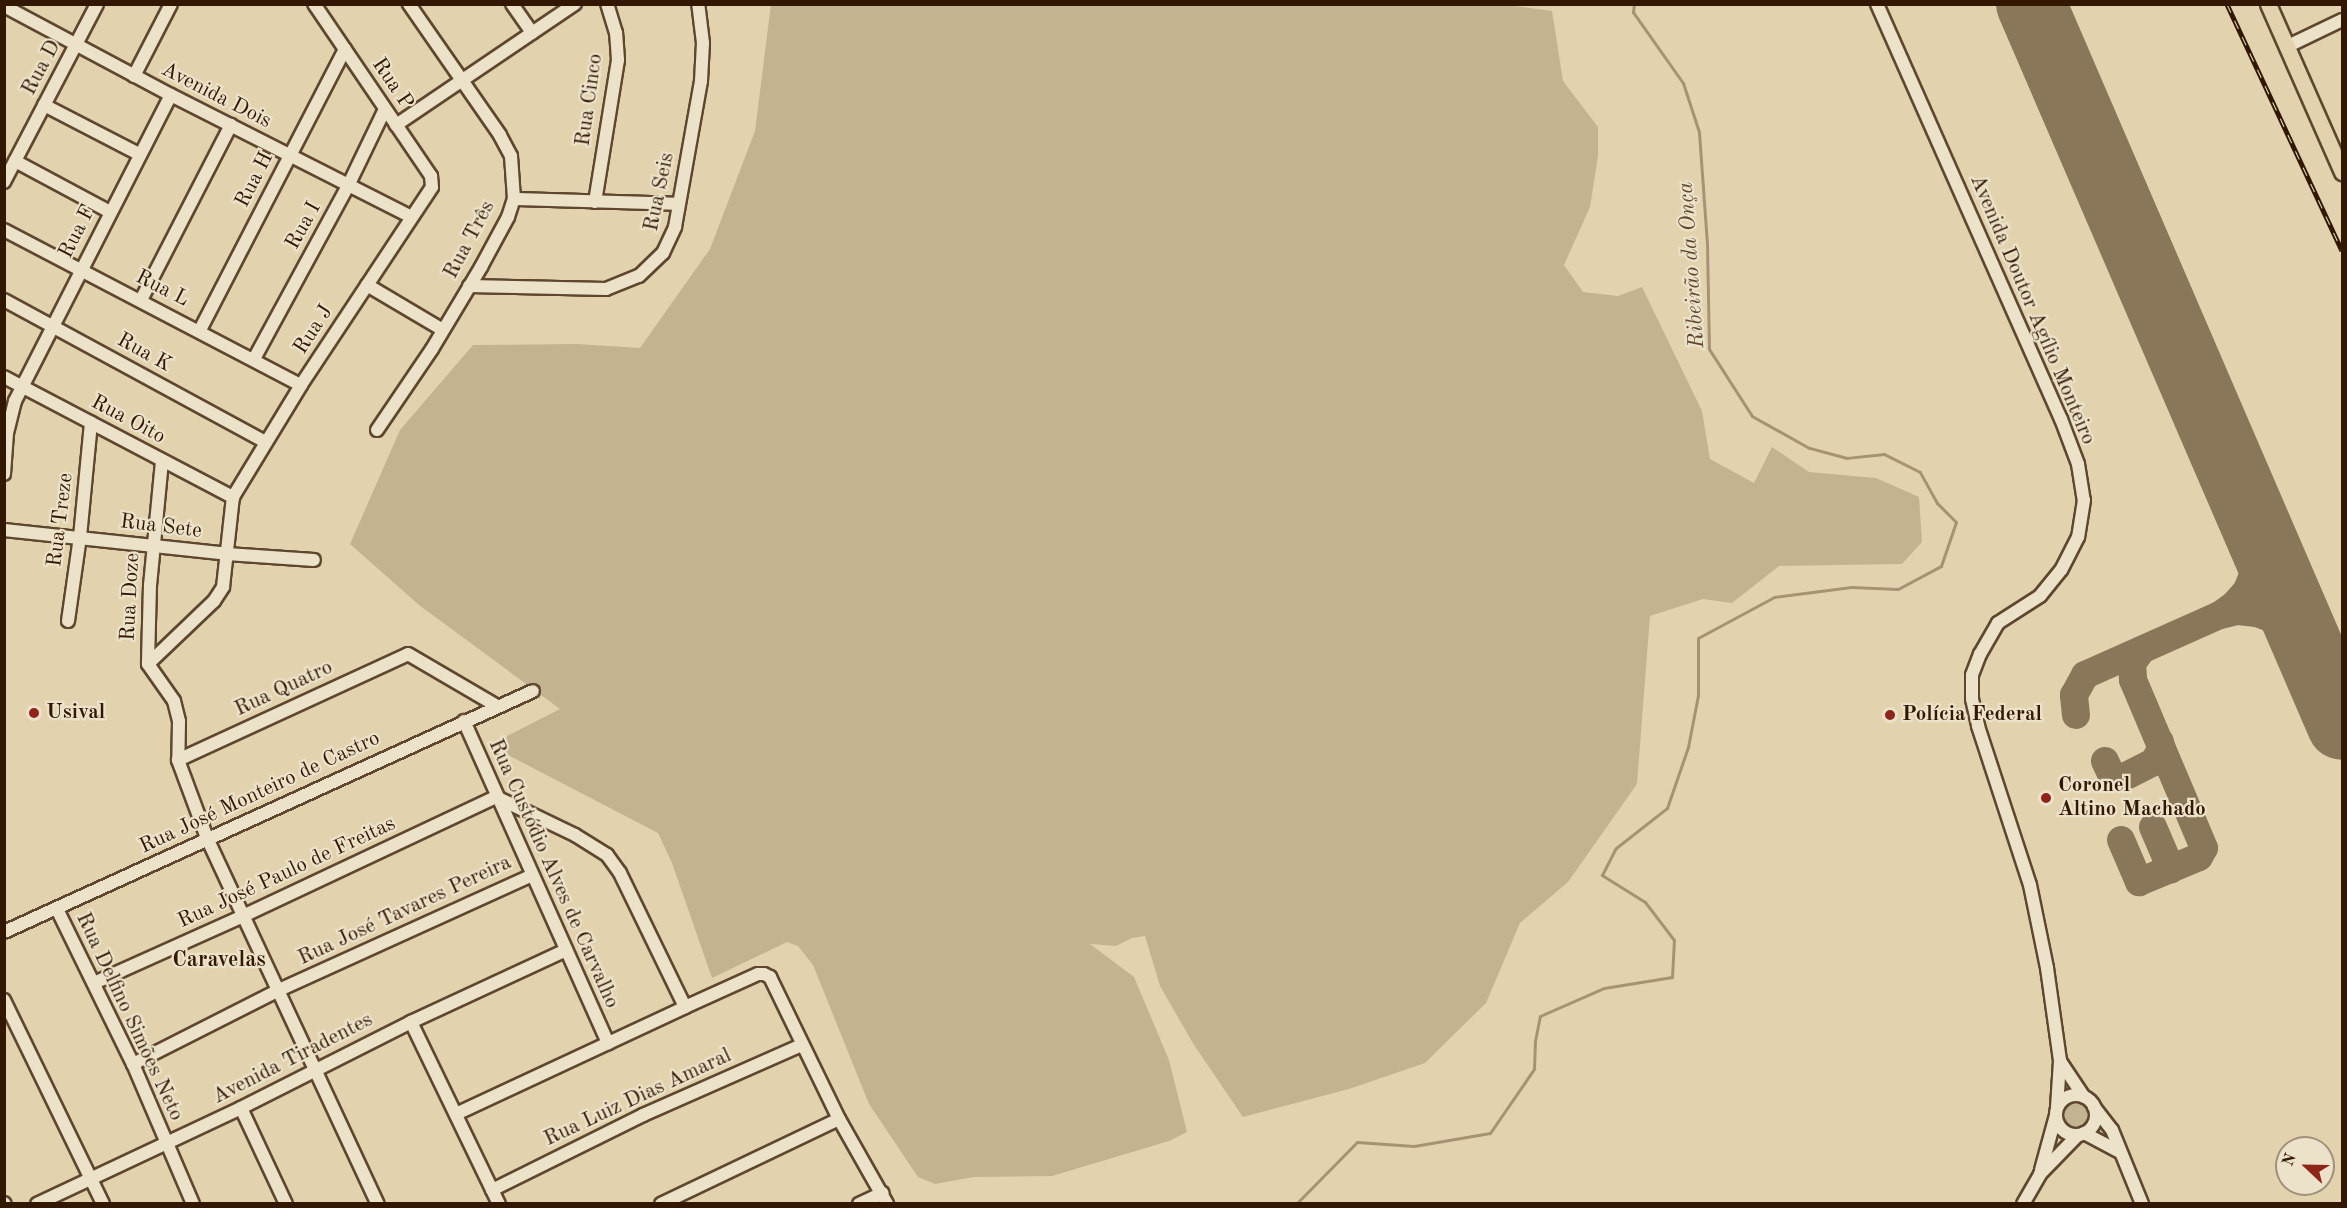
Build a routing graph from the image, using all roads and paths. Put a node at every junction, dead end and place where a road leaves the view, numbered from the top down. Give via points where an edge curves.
1 (97, 4) edge
2 (171, 4) edge
3 (314, 4) edge
4 (409, 4) edge
5 (512, 4) edge
6 (575, 4) edge
7 (607, 4) edge
8 (698, 4) edge
9 (1877, 4) edge
10 (2268, 4) edge
11 (4, 6) edge
12 (2343, 20) edge
13 (532, 33) junction
14 (76, 45) junction
15 (2286, 47) junction
16 (345, 49) junction
17 (134, 76) junction
18 (462, 81) junction
19 (171, 95) junction
20 (44, 105) junction
21 (385, 109) junction
22 (231, 125) junction
23 (396, 125) junction
24 (139, 154) junction
25 (290, 155) junction
26 (15, 161) junction
27 (2341, 165) edge
28 (4, 182) edge
29 (348, 186) junction
30 (432, 187) joint
31 (514, 199) junction
32 (595, 202) junction
33 (678, 204) junction
34 (110, 212) junction
35 (411, 217) junction
36 (4, 230) edge
37 (81, 268) junction
38 (367, 285) junction
39 (469, 286) junction
40 (4, 300) edge
41 (141, 300) junction
42 (53, 326) junction
43 (200, 330) junction
44 (442, 330) junction
45 (254, 359) junction
46 (4, 377) edge
47 (301, 385) junction
48 (22, 386) junction
49 (91, 423) junction
50 (377, 430) dead end
51 (265, 442) junction
52 (162, 461) junction
53 (4, 474) edge
54 (233, 497) junction
55 (4, 530) edge
56 (80, 537) junction
57 (153, 546) junction
58 (227, 554) junction
59 (314, 560) dead end
60 (68, 621) dead end
61 (148, 664) junction
62 (533, 691) dead end
63 (497, 706) junction
64 (464, 721) junction
65 (178, 760) junction
66 (496, 797) junction
67 (207, 838) junction
68 (532, 874) junction
69 (57, 909) junction
70 (243, 916) junction
71 (4, 932) edge
72 (566, 950) junction
73 (94, 983) junction
74 (279, 990) junction
75 (4, 1000) edge
76 (685, 1007) junction
77 (411, 1022) junction
78 (608, 1043) junction
79 (802, 1045) junction
80 (2060, 1061) junction
81 (133, 1064) junction
82 (316, 1070) junction
83 (2089, 1101) junction
84 (241, 1108) junction
85 (2056, 1111) junction
86 (456, 1114) junction
87 (839, 1119) junction
88 (2081, 1134) junction
89 (166, 1143) junction
90 (2120, 1152) junction
91 (2040, 1174) junction
92 (91, 1177) junction
93 (492, 1190) junction
94 (885, 1198) edge
95 (36, 1203) edge
96 (103, 1203) edge
97 (193, 1203) edge
98 (286, 1203) edge
99 (378, 1203) edge
100 (499, 1203) edge
101 (661, 1203) edge
102 (859, 1203) edge
103 (2023, 1203) edge
104 (2142, 1203) edge

1 - 14 street, Rua D
2 - 17 street
3 - 16 street, Rua P
4 - 18 street, Rua Três
5 - 13 street
6 - 13 street
7 - 32 street, Rua Cinco via 616,33 618,60
8 - 33 street, Rua Seis via 703,60
9 - 80 street, Avenida Doutor Agílio Monteiro via 2078,464 2084,500 2078,537 2061,570 2040,596 1998,623 1972,675 1972,699 1994,779 2030,885
10 - 15 main road
11 - 14 street, Avenida Dois
12 - 15 street
13 - 18 street
14 - 17 street, Avenida Dois
14 - 20 street, Rua D
15 - 27 main road
16 - 21 street, Rua P
16 - 25 street, Rua H
17 - 19 street, Avenida Dois
18 - 23 street
18 - 31 street, Rua Três via 511,156
19 - 22 street, Avenida Dois
19 - 24 street, Rua F
20 - 24 street
20 - 26 street, Rua D
21 - 23 street, Rua P
21 - 29 street, Rua I
22 - 25 street, Avenida Dois
22 - 41 street
23 - 30 street, Rua P via 431,176
24 - 34 street, Rua F
25 - 29 street, Avenida Dois
25 - 43 street, Rua H
26 - 28 street, Rua D
26 - 34 street
29 - 35 street, Avenida Dois
29 - 45 street, Rua I
30 - 35 street, Rua J
31 - 32 street
31 - 39 street, Rua Três
32 - 33 street
33 - 39 street, Rua Seis via 668,246 646,270 622,284 593,289
34 - 37 street, Rua F
35 - 38 street, Rua J
36 - 37 street, Rua L
37 - 41 street, Rua L
37 - 42 street, Rua F
38 - 44 street
38 - 47 street, Rua J
39 - 44 street, Rua Três
40 - 42 street, Rua K
41 - 43 street, Rua L
42 - 48 street, Rua F
42 - 51 street, Rua K
43 - 45 street, Rua L
44 - 50 street, Rua Três
45 - 47 street, Rua L
46 - 48 street, Rua Oito
47 - 51 street, Rua J
48 - 49 street, Rua Oito
48 - 53 street, Rua F via 7,433
49 - 52 street, Rua Oito
49 - 56 street, Rua Treze
51 - 54 street, Rua J
52 - 54 street, Rua Oito
52 - 57 street, Rua Doze
54 - 58 street
55 - 56 street, Rua Sete
56 - 57 street, Rua Sete
56 - 60 street, Rua Treze
57 - 58 street, Rua Sete
57 - 61 street, Rua Doze
58 - 59 street, Rua Sete
58 - 61 street via 223,587 214,601
61 - 65 street via 174,701
62 - 63 street, Rua José Monteiro de Castro
63 - 64 street, Rua José Monteiro de Castro
63 - 65 street, Rua Quatro via 408,654
64 - 66 street, Rua Custódio Alves de Carvalho
64 - 67 street, Rua José Monteiro de Castro
65 - 67 street
66 - 68 street, Rua Custódio Alves de Carvalho
66 - 70 street, Rua José Paulo de Freitas
66 - 76 street via 607,855 620,873
67 - 69 street, Rua José Monteiro de Castro
67 - 70 street
68 - 72 street, Rua Custódio Alves de Carvalho
68 - 74 street, Rua José Tavares Pereira
69 - 71 street, Rua José Monteiro de Castro
69 - 73 street, Rua Delfino Simões Neto
70 - 73 street, Rua José Paulo de Freitas
70 - 74 street
72 - 77 street, Avenida Tiradentes
72 - 78 street, Rua Custódio Alves de Carvalho
73 - 81 street, Rua Delfino Simões Neto
74 - 81 street, Rua José Tavares Pereira
74 - 82 street
75 - 92 street
76 - 78 street
76 - 79 street via 764,974 770,977
77 - 82 street, Avenida Tiradentes
77 - 86 street
78 - 86 street
79 - 87 street
79 - 93 street, Rua Luiz Dias Amaral via 643,1115
80 - 83 street, Avenida Doutor Agílio Monteiro
80 - 85 street, Avenida Doutor Agílio Monteiro
81 - 89 street, Rua Delfino Simões Neto
82 - 84 street, Avenida Tiradentes
82 - 99 street
83 - 85 street via 2072,1095
83 - 88 street via 2096,1118
83 - 90 street, Avenida Doutor Agílio Monteiro via 2112,1130
84 - 89 street, Avenida Tiradentes
84 - 98 street
85 - 88 street via 2057,1121 2065,1132
85 - 91 street, Avenida Doutor Agílio Monteiro
86 - 93 street
87 - 94 street
87 - 101 street
88 - 90 street
88 - 91 street
89 - 92 street, Avenida Tiradentes
89 - 97 street, Rua Delfino Simões Neto
90 - 104 street, Avenida Doutor Agílio Monteiro
91 - 103 street
92 - 95 street, Avenida Tiradentes
92 - 96 street
93 - 100 street
94 - 102 street

